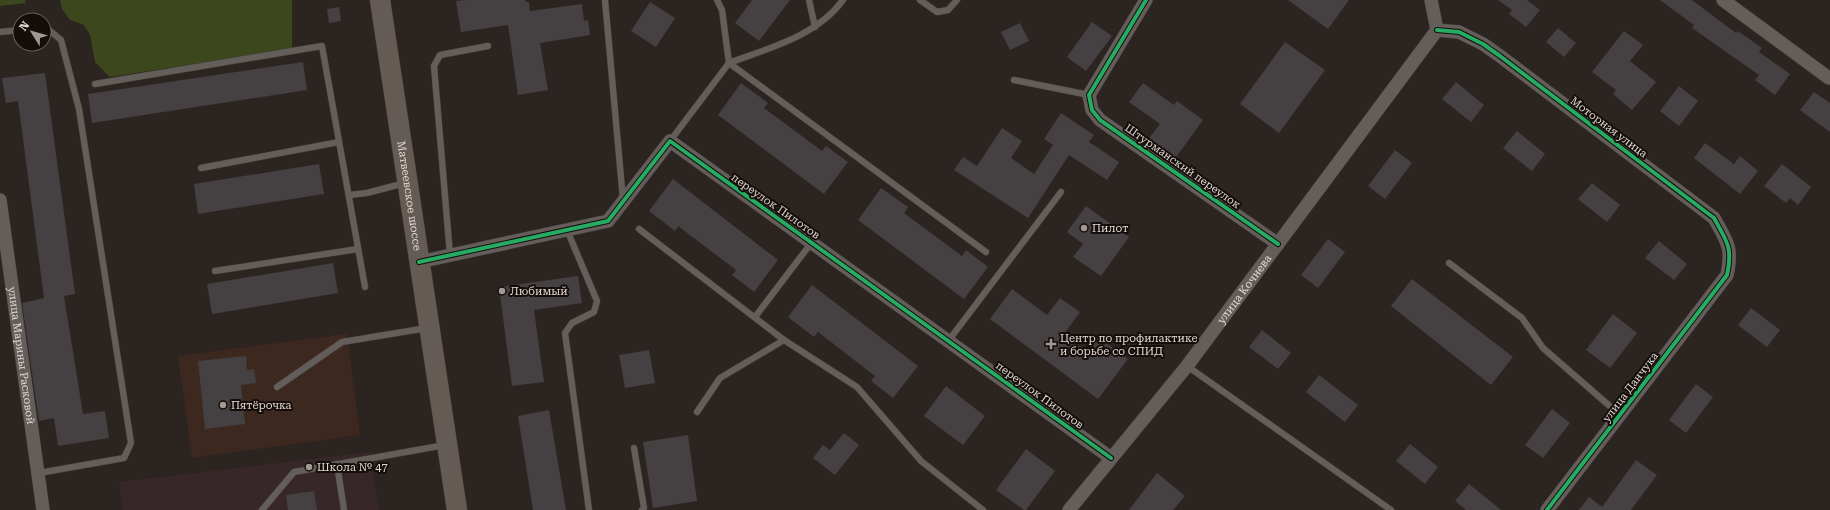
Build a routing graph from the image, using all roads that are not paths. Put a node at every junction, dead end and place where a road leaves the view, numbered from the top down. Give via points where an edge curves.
1 (380, 0) edge
2 (605, 0) edge
3 (716, 0) edge
4 (809, 0) edge
5 (843, 0) edge
6 (920, 0) edge
7 (957, 0) edge
8 (1146, 0) edge
9 (1431, 0) edge
10 (1723, 0) edge
11 (815, 27) junction
12 (1436, 30) junction
13 (12, 31) edge
14 (0, 32) edge
15 (52, 32) edge
16 (488, 46) dead end
17 (729, 63) junction
18 (1829, 78) dead end
19 (1014, 80) dead end
20 (95, 84) dead end
21 (1089, 94) junction
22 (670, 141) junction
23 (339, 142) junction
24 (201, 168) dead end
25 (407, 182) junction
26 (1061, 192) dead end
27 (349, 195) junction
28 (0, 200) edge
29 (623, 202) junction
30 (639, 229) dead end
31 (567, 230) junction
32 (812, 242) junction
33 (1278, 244) junction
34 (358, 249) junction
35 (986, 252) dead end
36 (450, 255) junction
37 (419, 262) junction
38 (1449, 264) dead end
39 (215, 271) dead end
40 (1726, 275) joint
41 (365, 287) dead end
42 (756, 317) junction
43 (428, 328) junction
44 (784, 340) junction
45 (949, 340) junction
46 (1187, 366) junction
47 (278, 387) dead end
48 (697, 412) dead end
49 (1620, 414) junction
50 (447, 445) junction
51 (634, 448) dead end
52 (1111, 458) junction
53 (337, 464) junction
54 (39, 473) junction
55 (43, 510) edge
56 (262, 510) edge
57 (344, 510) edge
58 (457, 510) edge
59 (589, 510) edge
60 (642, 510) edge
61 (983, 510) edge
62 (1069, 510) edge
63 (1391, 510) edge
64 (1547, 510) edge

1 - 25 main road, Матвеевское шоссе
2 - 29 lane
3 - 17 lane via 722,10
4 - 11 lane
5 - 11 lane
6 - 7 lane via 936,12 948,10
8 - 21 street
9 - 12 street
10 - 18 street
11 - 17 lane via 785,42
12 - 33 street, улица Кочнева
12 - 40 street, Моторная улица via 1459,32 1483,44 1714,218 1728,242 1731,258
13 - 14 lane
15 - 54 lane via 61,40 79,109 131,443 124,458
16 - 36 lane via 440,55 434,66
17 - 22 lane
17 - 35 lane
19 - 21 lane
20 - 23 lane via 322,46
21 - 33 street, Штурманский переулок via 1092,110 1100,120
22 - 29 street
22 - 32 street, переулок Пилотов
23 - 24 lane
23 - 27 lane
25 - 27 lane
25 - 37 main road, Матвеевское шоссе
26 - 45 lane
27 - 34 lane
28 - 54 street, улица Марины Расковой
29 - 31 street via 608,221
30 - 42 lane
31 - 36 street
31 - 59 lane via 597,301 594,312 572,323 565,333
32 - 42 lane
32 - 45 street, переулок Пилотов
33 - 46 street, улица Кочнева
34 - 39 lane
34 - 41 lane
36 - 37 street
37 - 43 main road, Матвеевское шоссе
38 - 49 lane via 1522,318 1543,348
40 - 49 street, улица Данчука
42 - 44 lane
43 - 47 lane via 342,342
43 - 50 main road, Матвеевское шоссе
44 - 48 lane via 720,378
44 - 61 lane via 857,387 921,461
45 - 52 street, переулок Пилотов
46 - 52 street, улица Кочнева
46 - 63 lane
49 - 64 street, улица Данчука
50 - 53 lane
50 - 58 main road, Матвеевское шоссе
51 - 60 lane via 644,508
52 - 62 street, улица Кочнева
53 - 56 lane via 294,472
53 - 57 lane
54 - 55 street, улица Марины Расковой

